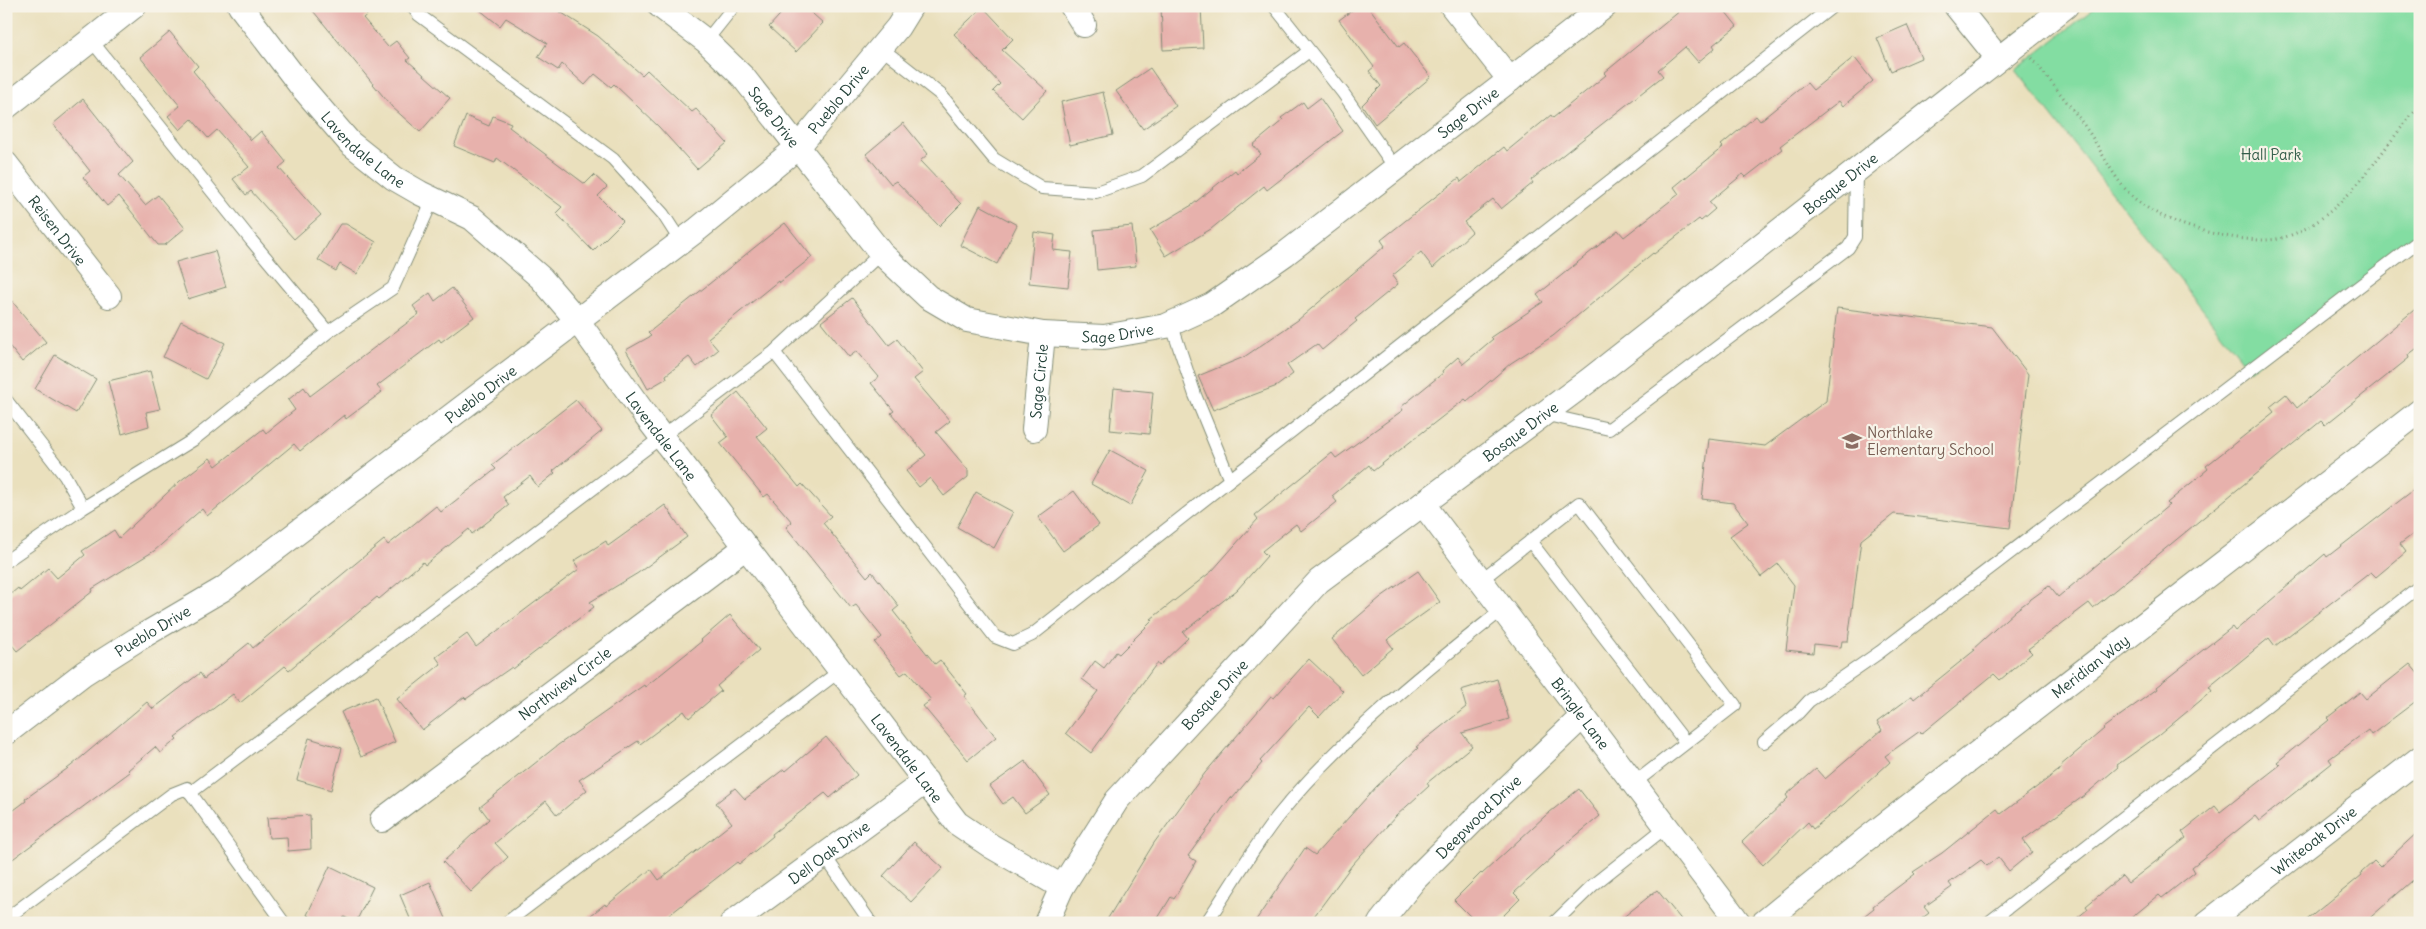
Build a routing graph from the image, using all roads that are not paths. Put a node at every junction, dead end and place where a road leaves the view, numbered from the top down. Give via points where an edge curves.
1 (134, 6) edge
2 (240, 6) edge
3 (412, 6) edge
4 (660, 6) edge
5 (734, 6) edge
6 (910, 6) edge
7 (1274, 6) edge
8 (1452, 6) edge
9 (1605, 6) edge
10 (1833, 6) edge
11 (1956, 6) edge
12 (2066, 6) edge
13 (92, 40) junction
14 (706, 41) junction
15 (881, 48) junction
16 (1309, 51) junction
17 (1998, 58) junction
18 (1510, 80) junction
19 (6, 107) edge
20 (798, 147) junction
21 (6, 164) edge
22 (1396, 169) junction
23 (1856, 170) junction
24 (433, 199) junction
25 (2420, 240) edge
26 (681, 242) junction
27 (881, 253) junction
28 (109, 296) dead end
29 (577, 320) junction
30 (1171, 324) junction
31 (328, 332) junction
32 (1043, 334) junction
33 (774, 352) junction
34 (6, 400) edge
35 (2420, 411) edge
36 (1543, 414) junction
37 (1034, 429) dead end
38 (661, 435) junction
39 (1230, 478) junction
40 (1423, 504) junction
41 (83, 508) junction
42 (1530, 541) junction
43 (746, 547) junction
44 (6, 561) edge
45 (1481, 580) junction
46 (2420, 586) edge
47 (1503, 609) junction
48 (841, 670) junction
49 (1583, 716) junction
50 (6, 733) edge
51 (1764, 742) dead end
52 (1686, 743) junction
53 (2420, 758) edge
54 (926, 781) junction
55 (1634, 784) junction
56 (190, 793) junction
57 (382, 820) dead end
58 (1666, 827) junction
59 (824, 855) junction
60 (1062, 888) junction
61 (6, 919) edge
62 (284, 923) edge
63 (506, 923) edge
64 (732, 923) edge
65 (872, 923) edge
66 (1046, 923) edge
67 (1206, 923) edge
68 (1380, 923) edge
69 (1554, 923) edge
70 (1739, 923) edge
71 (1763, 923) edge
72 (1988, 923) edge
73 (2207, 923) edge

1 - 13 street
2 - 24 street, Lavendale Lane via 301,86 350,143 394,178
3 - 26 lane via 419,15 613,159 663,214
4 - 14 street, Sage Drive
5 - 14 lane
6 - 15 street, Pueblo Drive
7 - 16 lane
8 - 18 street
9 - 18 street, Sage Drive
10 - 39 lane
11 - 17 street
12 - 17 street, Bosque Drive
13 - 19 street
13 - 31 lane
14 - 20 street, Sage Drive via 742,77
15 - 16 lane via 941,95 994,159 1042,188 1096,192 1142,176
15 - 20 street, Pueblo Drive
16 - 22 lane
17 - 23 street, Bosque Drive
18 - 22 street, Sage Drive
20 - 26 street, Pueblo Drive
20 - 27 street, Sage Drive
21 - 28 street, Reisen Drive
22 - 30 street, Sage Drive via 1220,299
23 - 36 street, Bosque Drive
23 - 36 lane via 1855,237 1848,248 1610,429
24 - 29 street, Lavendale Lane via 487,229 541,278
24 - 31 lane via 393,288
25 - 51 lane via 1880,652 1809,701
26 - 29 street, Pueblo Drive
27 - 32 street, Sage Drive via 928,297 967,320
27 - 33 lane
29 - 38 street, Lavendale Lane
29 - 50 street, Pueblo Drive via 223,589 84,673
30 - 32 street, Sage Drive via 1104,337
30 - 39 lane via 1195,395
31 - 41 lane via 193,440
32 - 37 street, Sage Circle
33 - 38 lane
33 - 39 lane via 995,637 1013,644 1032,635
34 - 41 lane via 66,476
35 - 71 street, Meridian Way via 1865,840
36 - 40 street, Bosque Drive
38 - 43 street, Lavendale Lane
38 - 56 lane
40 - 45 street, Bringle Lane
40 - 60 street, Bosque Drive via 1319,581 1118,800
41 - 44 lane
42 - 45 lane
42 - 52 lane
42 - 52 lane via 1580,503 1735,705
43 - 48 street, Lavendale Lane
43 - 57 street, Northview Circle
45 - 47 street, Bringle Lane
46 - 72 lane
47 - 49 street, Bringle Lane
47 - 67 lane via 1427,669 1339,750 1278,816
48 - 54 street, Lavendale Lane
48 - 63 lane
49 - 55 street, Bringle Lane
49 - 68 street, Deepwood Drive via 1415,878
52 - 55 lane
53 - 73 street, Whiteoak Drive
54 - 59 street, Dell Oak Drive
54 - 60 street, Lavendale Lane via 957,823
55 - 58 street, Bringle Lane
56 - 61 lane via 187,788 172,794
56 - 62 lane
58 - 69 lane via 1593,885
58 - 70 street, Bringle Lane
59 - 64 street, Dell Oak Drive
59 - 65 lane
60 - 66 street, Bosque Drive

